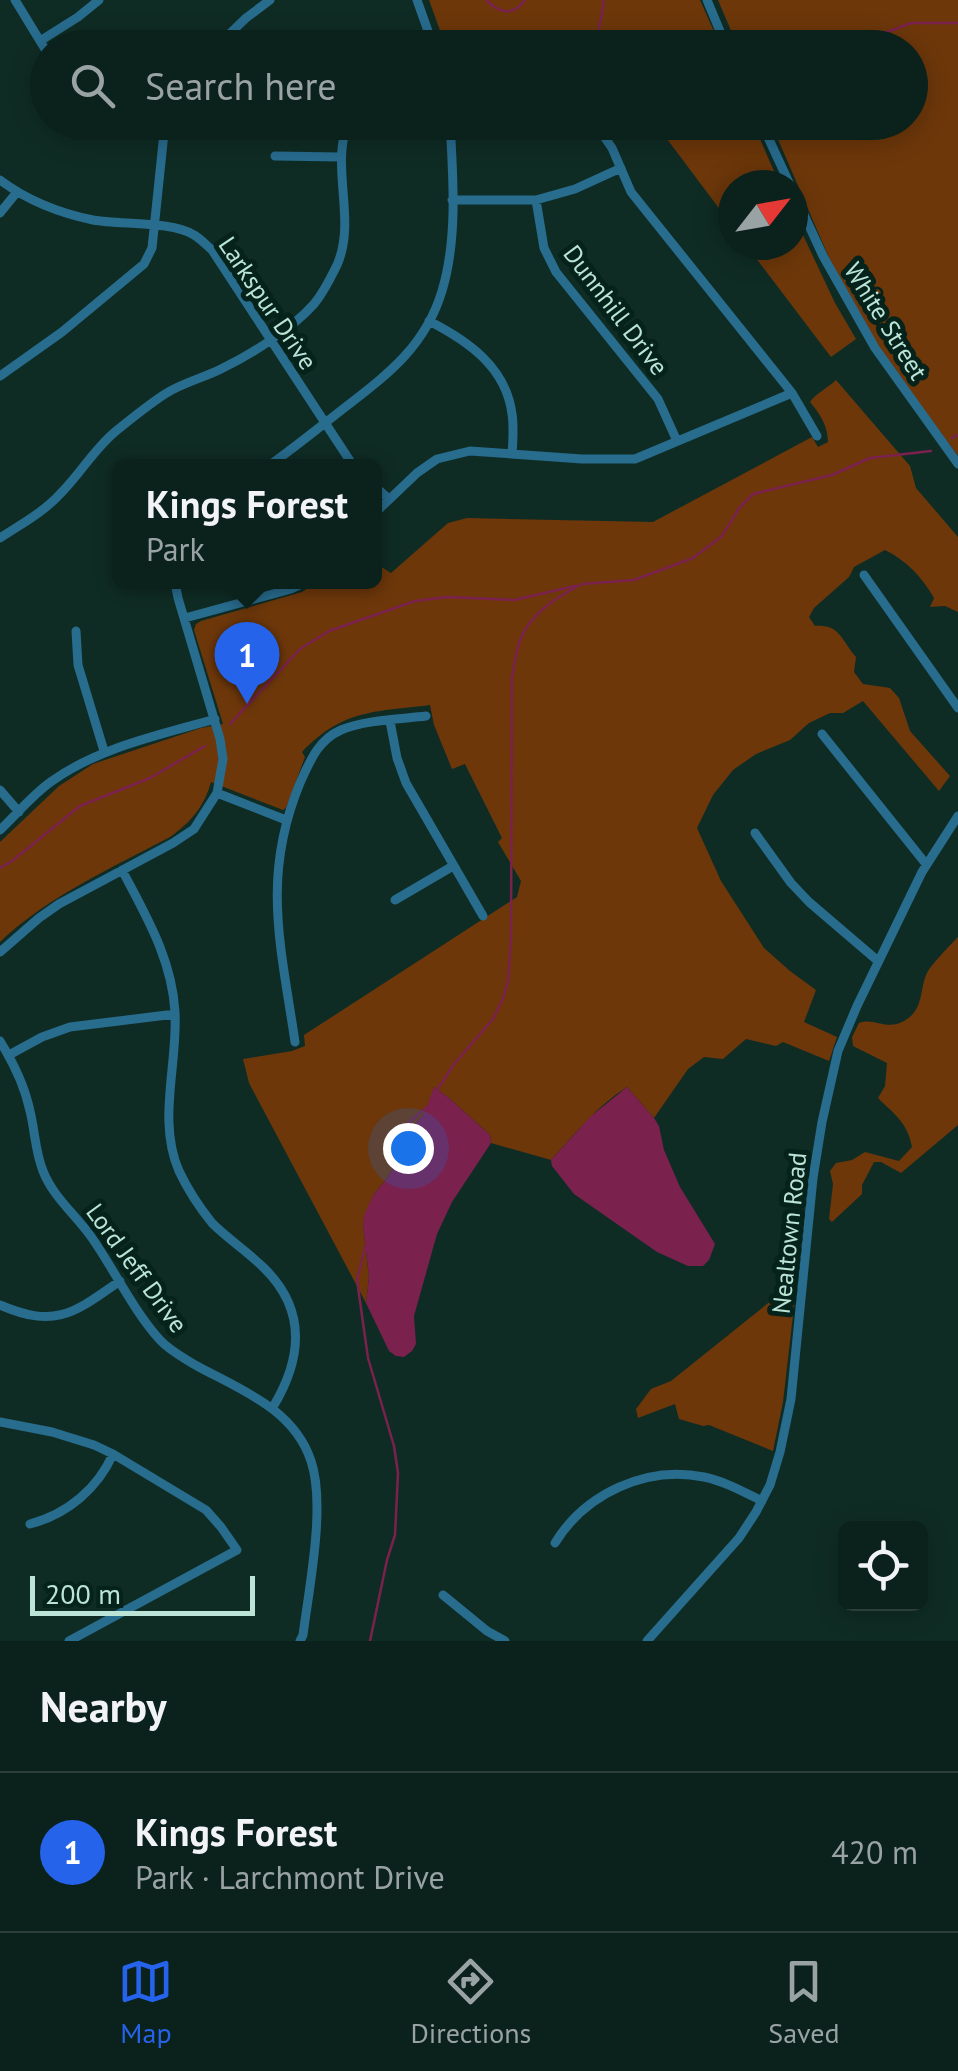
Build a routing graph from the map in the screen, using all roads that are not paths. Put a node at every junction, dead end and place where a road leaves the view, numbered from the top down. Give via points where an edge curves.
1 (16, 0) edge
2 (99, 0) edge
3 (270, 0) edge
4 (416, 0) edge
5 (706, 0) edge
6 (33, 30) edge
7 (58, 30) edge
8 (234, 30) edge
9 (427, 30) edge
10 (720, 30) edge
11 (165, 140) edge
12 (344, 140) edge
13 (450, 140) edge
14 (606, 140) edge
15 (769, 140) edge
16 (275, 156) dead end
17 (341, 157) junction
18 (621, 168) junction
19 (784, 170) edge
20 (0, 180) edge
21 (17, 192) junction
22 (452, 200) junction
23 (536, 200) junction
24 (0, 213) edge
25 (808, 223) edge
26 (156, 226) junction
27 (429, 321) junction
28 (270, 338) junction
29 (0, 376) edge
30 (792, 392) junction
31 (324, 424) junction
32 (817, 436) dead end
33 (677, 441) junction
34 (512, 454) junction
35 (276, 459) edge
36 (349, 459) edge
37 (958, 464) edge
38 (382, 493) edge
39 (389, 500) junction
40 (382, 507) edge
41 (0, 538) edge
42 (864, 575) dead end
43 (177, 589) edge
44 (291, 589) edge
45 (185, 618) junction
46 (76, 631) dead end
47 (958, 708) edge
48 (426, 716) dead end
49 (215, 719) junction
50 (390, 721) junction
51 (822, 734) dead end
52 (104, 751) junction
53 (0, 790) edge
54 (217, 793) junction
55 (19, 812) junction
56 (958, 816) edge
57 (286, 820) junction
58 (0, 830) edge
59 (756, 832) dead end
60 (926, 864) junction
61 (453, 866) junction
62 (122, 870) junction
63 (396, 900) dead end
64 (483, 916) dead end
65 (0, 952) edge
66 (878, 961) junction
67 (175, 1014) junction
68 (0, 1041) edge
69 (295, 1042) dead end
70 (9, 1055) junction
71 (120, 1281) junction
72 (0, 1304) edge
73 (273, 1407) junction
74 (0, 1422) edge
75 (113, 1454) junction
76 (762, 1501) junction
77 (30, 1524) dead end
78 (554, 1543) dead end
79 (443, 1595) dead end
80 (70, 1641) edge
81 (300, 1641) edge
82 (505, 1641) edge
83 (648, 1641) edge

1 - 6 street
2 - 7 street
3 - 8 street
4 - 9 street
5 - 10 street
11 - 26 street
12 - 17 street
13 - 22 street
14 - 18 street
15 - 19 street, White Street
16 - 17 street
17 - 28 street via 340,258 314,304
18 - 23 street
18 - 30 street via 631,192
20 - 21 street, Larkspur Drive
21 - 24 street
21 - 26 street, Larkspur Drive via 94,220
22 - 23 street
22 - 27 street via 444,287
23 - 33 street, Dunnhill Drive via 544,248 556,272 658,399
25 - 37 street, White Street via 875,348
26 - 28 street, Larkspur Drive via 194,234 212,250
26 - 29 street via 144,264
27 - 31 street via 396,368
27 - 34 street via 471,345 496,374 510,400
28 - 31 street, Larkspur Drive
28 - 41 street via 168,392 112,434 42,512
30 - 32 street
30 - 33 street
31 - 35 street
31 - 36 street, Larkspur Drive
33 - 34 street via 635,459
34 - 39 street via 470,451 437,459
38 - 39 street
39 - 40 street
42 - 47 street
43 - 45 street
44 - 45 street
45 - 49 street
46 - 52 street via 78,665
48 - 50 street
49 - 52 street
49 - 54 street via 222,759
50 - 57 street via 340,730 326,740 314,752
50 - 61 street via 406,783
51 - 60 street
52 - 55 street via 49,783
53 - 55 street
54 - 57 street
54 - 62 street via 194,829
55 - 58 street
56 - 60 street, Nealtown Road
57 - 69 street via 276,896
59 - 66 street via 791,883
60 - 66 street, Nealtown Road
61 - 63 street
61 - 64 street
62 - 65 street via 59,904
62 - 67 street via 160,945
66 - 76 street, Nealtown Road via 838,1050 828,1090 790,1398
67 - 70 street via 70,1027
67 - 73 street via 168,1117 178,1169 212,1222 266,1270 290,1307 294,1358
68 - 70 street, Lord Jeff Drive
70 - 71 street, Lord Jeff Drive via 54,1194
71 - 72 street via 81,1308 50,1318
71 - 73 street, Lord Jeff Drive via 163,1343
73 - 81 street, Lord Jeff Drive via 305,1446 317,1488
74 - 75 street
75 - 77 street via 105,1473 74,1503
75 - 80 street via 206,1510 236,1550
76 - 78 street via 706,1477 651,1475 579,1513
76 - 83 street, Nealtown Road via 739,1538
79 - 82 street

